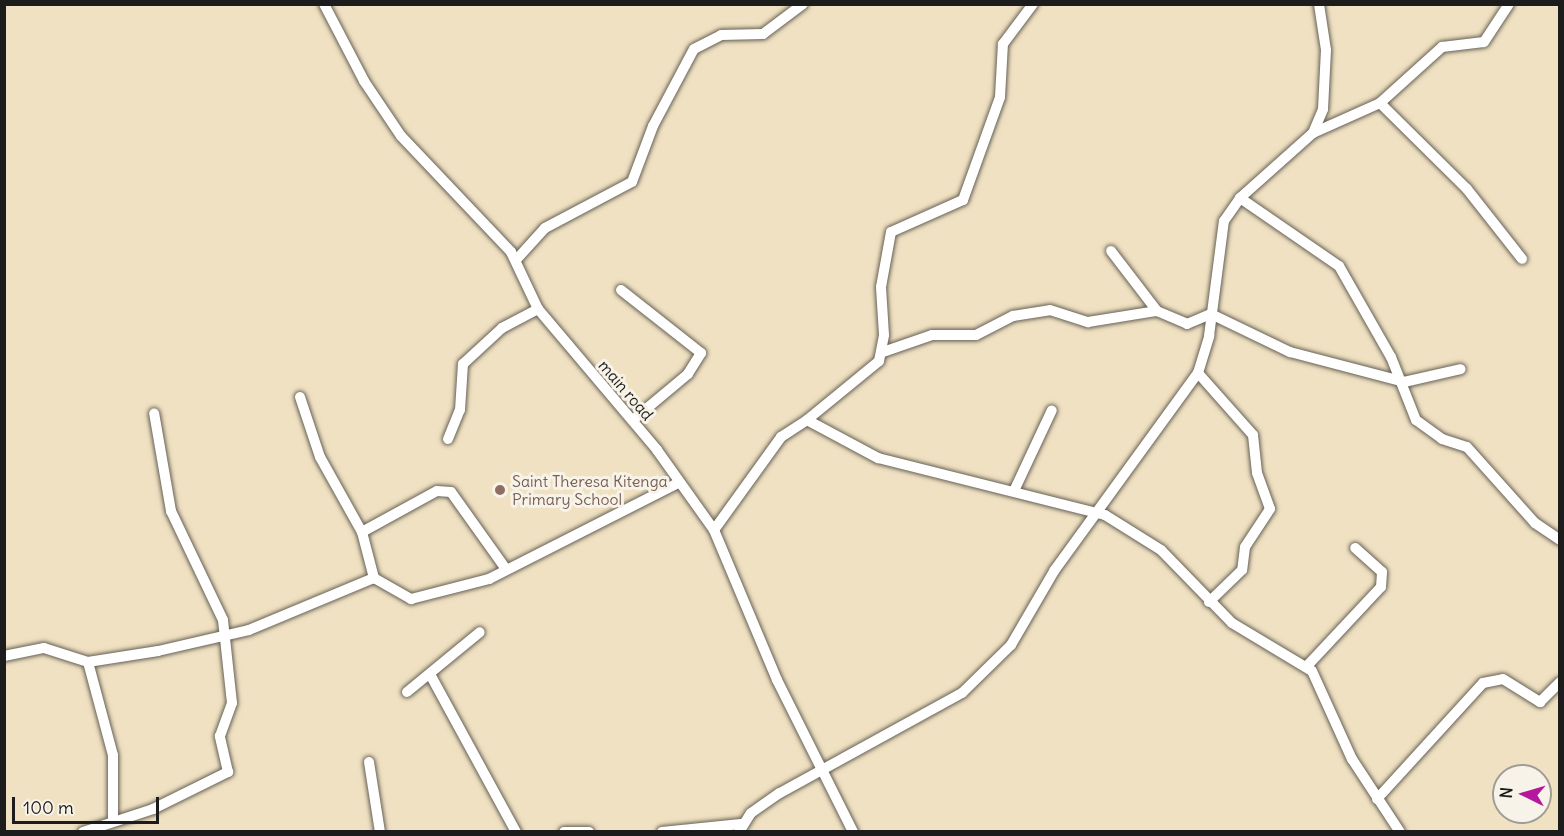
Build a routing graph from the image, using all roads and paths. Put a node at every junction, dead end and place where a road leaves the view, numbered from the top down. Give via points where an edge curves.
1 (324, 4) edge
2 (803, 4) edge
3 (1034, 4) edge
4 (1319, 4) edge
5 (1509, 4) edge
6 (1380, 102) junction
7 (1313, 133) junction
8 (1240, 198) junction
9 (1111, 251) dead end
10 (1522, 259) dead end
11 (516, 260) junction
12 (621, 290) dead end
13 (538, 309) junction
14 (1157, 311) junction
15 (1211, 314) junction
16 (883, 352) junction
17 (1461, 369) dead end
18 (1198, 373) junction
19 (1399, 380) junction
20 (300, 397) dead end
21 (1052, 410) dead end
22 (154, 412) dead end
23 (633, 420) junction
24 (807, 420) junction
25 (448, 439) dead end
26 (678, 483) junction
27 (1014, 490) junction
28 (1095, 513) junction
29 (714, 530) junction
30 (362, 532) junction
31 (1560, 540) edge
32 (1355, 548) dead end
33 (506, 569) junction
34 (374, 578) junction
35 (1209, 602) junction
36 (480, 632) dead end
37 (224, 637) junction
38 (4, 656) edge
39 (88, 662) junction
40 (1307, 666) junction
41 (431, 676) junction
42 (1560, 682) edge
43 (407, 692) dead end
44 (369, 762) dead end
45 (825, 770) junction
46 (1377, 799) junction
47 (113, 818) junction
48 (740, 828) edge
49 (83, 831) edge
50 (380, 831) edge
51 (516, 831) edge
52 (564, 831) edge
53 (589, 831) edge
54 (662, 831) edge
55 (853, 831) edge
56 (1400, 831) edge

1 - 11 street, main road via 364,81 401,136
2 - 11 street via 763,34 721,35 700,44 678,73 632,182 545,228
3 - 16 street via 1003,44 1000,97 963,200 891,232 882,287
4 - 7 street via 1326,78
5 - 6 street via 1484,42 1442,47
6 - 7 street
6 - 10 street via 1467,189
7 - 8 street
8 - 15 street via 1218,240
8 - 19 street via 1339,266
9 - 14 street
11 - 13 street, main road
12 - 23 street via 701,353 688,374
13 - 23 street, main road
13 - 25 street via 502,328 463,364 460,410
14 - 15 street via 1187,324
14 - 16 street via 1088,322 1050,310 1013,316 976,335 932,335
15 - 18 street
15 - 19 street via 1290,352
16 - 24 street via 849,389
17 - 19 street via 1413,382
18 - 28 street
18 - 35 street via 1250,428 1270,509 1245,547 1242,570
19 - 31 street via 1416,420 1442,439 1467,447 1535,523
20 - 30 street via 320,457
21 - 27 street
22 - 37 street via 171,511 215,602
23 - 26 street, main road
24 - 27 street via 878,458
24 - 29 street via 781,437
26 - 29 street, main road
26 - 33 street
27 - 28 street
28 - 35 street via 1161,550
28 - 45 street via 991,670 943,704
29 - 45 street, main road via 777,680
30 - 33 street via 437,491 450,492
30 - 34 street
32 - 40 street via 1382,572 1381,587
33 - 34 street via 411,599
34 - 37 street via 285,617
35 - 40 street via 1232,623
36 - 41 street
37 - 39 street
37 - 47 street via 232,703 220,736 228,772 153,809
38 - 39 street via 44,648
39 - 47 street via 113,755
40 - 46 street
41 - 43 street
41 - 51 street
42 - 46 street via 1540,702 1503,679 1483,683
44 - 50 street
45 - 48 street via 780,793
45 - 55 street, main road
46 - 56 street
47 - 49 street
48 - 54 street
52 - 53 street

